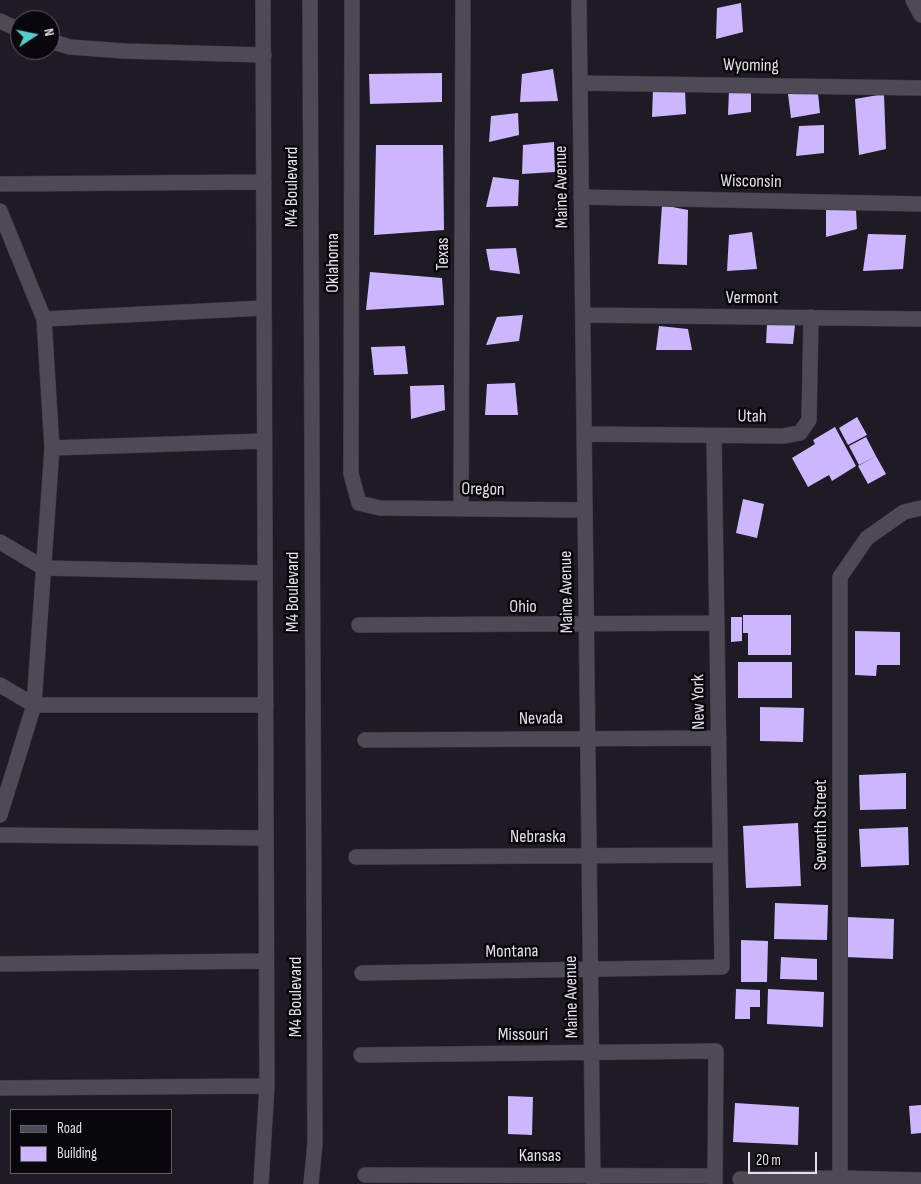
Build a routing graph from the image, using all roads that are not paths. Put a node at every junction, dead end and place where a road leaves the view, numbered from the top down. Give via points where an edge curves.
1 (263, 0) edge
2 (310, 0) edge
3 (352, 0) edge
4 (463, 0) edge
5 (579, 0) edge
6 (913, 0) edge
7 (921, 14) edge
8 (60, 44) edge
9 (264, 55) junction
10 (580, 83) junction
11 (921, 88) edge
12 (264, 182) junction
13 (0, 184) edge
14 (581, 197) junction
15 (921, 204) edge
16 (0, 211) edge
17 (264, 308) junction
18 (583, 315) junction
19 (811, 317) junction
20 (921, 318) edge
21 (44, 319) junction
22 (584, 434) junction
23 (714, 436) junction
24 (264, 441) junction
25 (52, 448) junction
26 (380, 508) joint
27 (921, 508) edge
28 (461, 509) junction
29 (585, 510) junction
30 (0, 542) edge
31 (44, 568) junction
32 (265, 573) junction
33 (717, 623) junction
34 (359, 625) dead end
35 (586, 625) junction
36 (0, 685) edge
37 (34, 705) junction
38 (266, 705) junction
39 (588, 738) junction
40 (719, 738) junction
41 (364, 740) dead end
42 (0, 816) edge
43 (0, 835) edge
44 (265, 838) junction
45 (720, 855) junction
46 (589, 856) junction
47 (356, 857) dead end
48 (265, 961) junction
49 (0, 964) edge
50 (722, 967) joint
51 (591, 969) junction
52 (362, 973) dead end
53 (592, 1053) junction
54 (361, 1055) dead end
55 (267, 1086) junction
56 (0, 1088) edge
57 (365, 1175) dead end
58 (740, 1179) dead end
59 (593, 1180) edge
60 (715, 1180) edge
61 (921, 1180) edge
62 (840, 1181) edge
63 (261, 1184) edge
64 (311, 1184) edge

1 - 9 street
2 - 64 street, M4 Boulevard via 315,1133
3 - 26 street, Oklahoma via 351,474 359,503
4 - 28 street, Texas
5 - 10 street, Maine Avenue
6 - 7 street
8 - 9 street via 124,51
9 - 12 street
10 - 11 street, Wyoming
10 - 14 street, Maine Avenue
12 - 13 street
12 - 17 street
14 - 15 street, Wisconsin
14 - 18 street, Maine Avenue
16 - 21 street
17 - 21 street
17 - 24 street
18 - 19 street, Vermont
18 - 22 street, Maine Avenue
19 - 20 street, Vermont
19 - 23 street, Utah via 809,420 800,433
21 - 25 street
22 - 23 street, Utah
22 - 29 street, Maine Avenue
23 - 33 street, New York
24 - 25 street
24 - 32 street
25 - 31 street
26 - 28 street, Oregon
27 - 62 street, Seventh Street via 904,512 867,538 840,577
28 - 29 street, Oregon
29 - 35 street, Maine Avenue
30 - 31 street
31 - 32 street
31 - 37 street
32 - 38 street
33 - 35 street, Ohio
33 - 40 street, New York
34 - 35 street, Ohio
35 - 39 street, Maine Avenue
36 - 37 street
37 - 38 street
37 - 42 street
38 - 44 street
39 - 40 street, Nevada
39 - 41 street, Nevada
39 - 46 street, Maine Avenue
40 - 45 street, New York
43 - 44 street
44 - 48 street
45 - 46 street, Nebraska
45 - 50 street, New York
46 - 47 street, Nebraska
46 - 51 street, Maine Avenue
48 - 49 street
48 - 55 street
50 - 51 street, Montana
51 - 52 street, Montana
51 - 53 street, Maine Avenue
53 - 54 street, Missouri
53 - 59 street, Maine Avenue
53 - 60 street, Missouri via 716,1051
55 - 56 street
55 - 63 street
57 - 59 street, Kansas
58 - 62 street
59 - 60 street, Kansas
61 - 62 street

